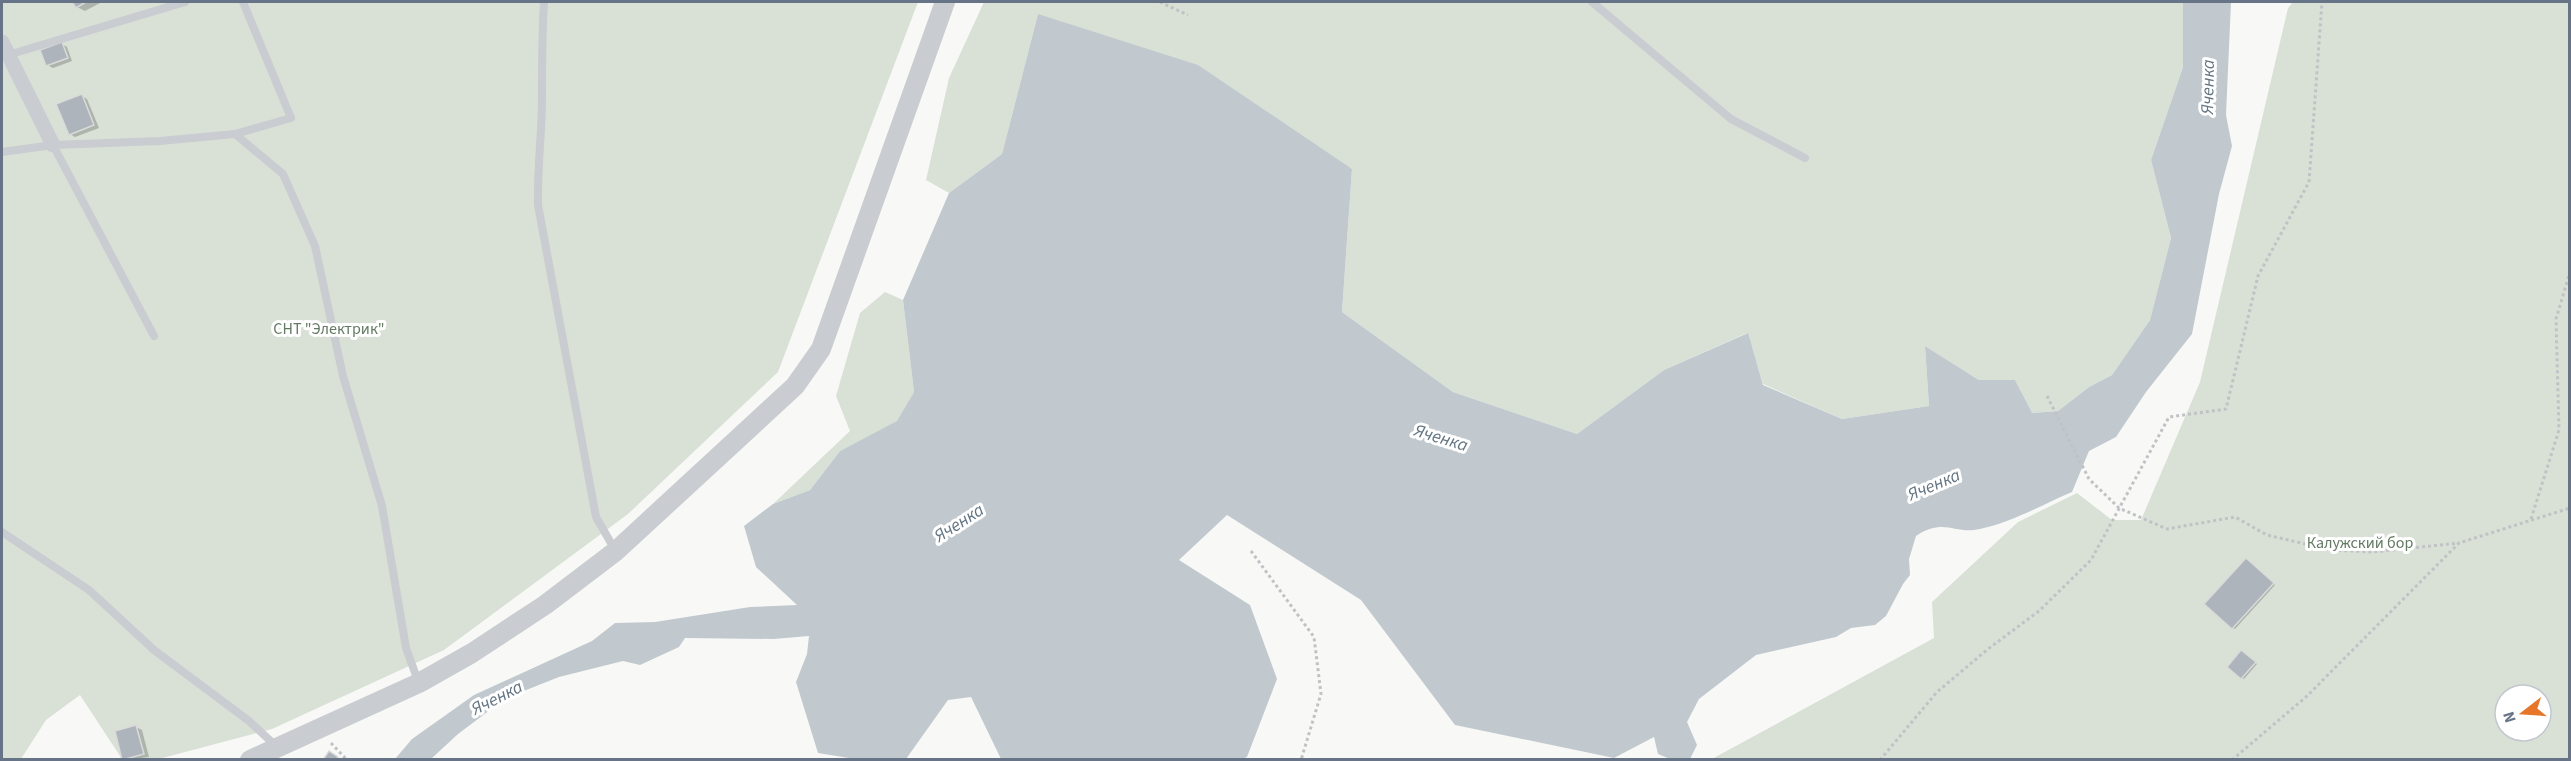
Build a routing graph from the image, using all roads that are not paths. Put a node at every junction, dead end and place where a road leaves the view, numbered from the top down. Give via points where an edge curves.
1 (185, 2) edge
2 (243, 2) edge
3 (544, 2) edge
4 (945, 2) edge
5 (1592, 2) edge
6 (4, 49) edge
7 (235, 134) junction
8 (53, 145) junction
9 (2, 152) edge
10 (1806, 158) dead end
11 (154, 336) dead end
12 (2, 532) edge
13 (616, 551) junction
14 (419, 682) junction
15 (278, 748) junction
16 (250, 759) edge

1 - 6 lane
2 - 7 lane via 291,118
3 - 13 lane via 538,205 596,517
4 - 13 street via 821,349 795,386
5 - 10 lane via 1731,120
6 - 8 street
7 - 8 lane
7 - 14 lane via 283,174 315,246 343,376 382,506 406,648
8 - 9 lane
8 - 11 lane
12 - 15 lane via 89,590 154,650 249,721
13 - 14 street via 545,605
14 - 15 street
15 - 16 street

